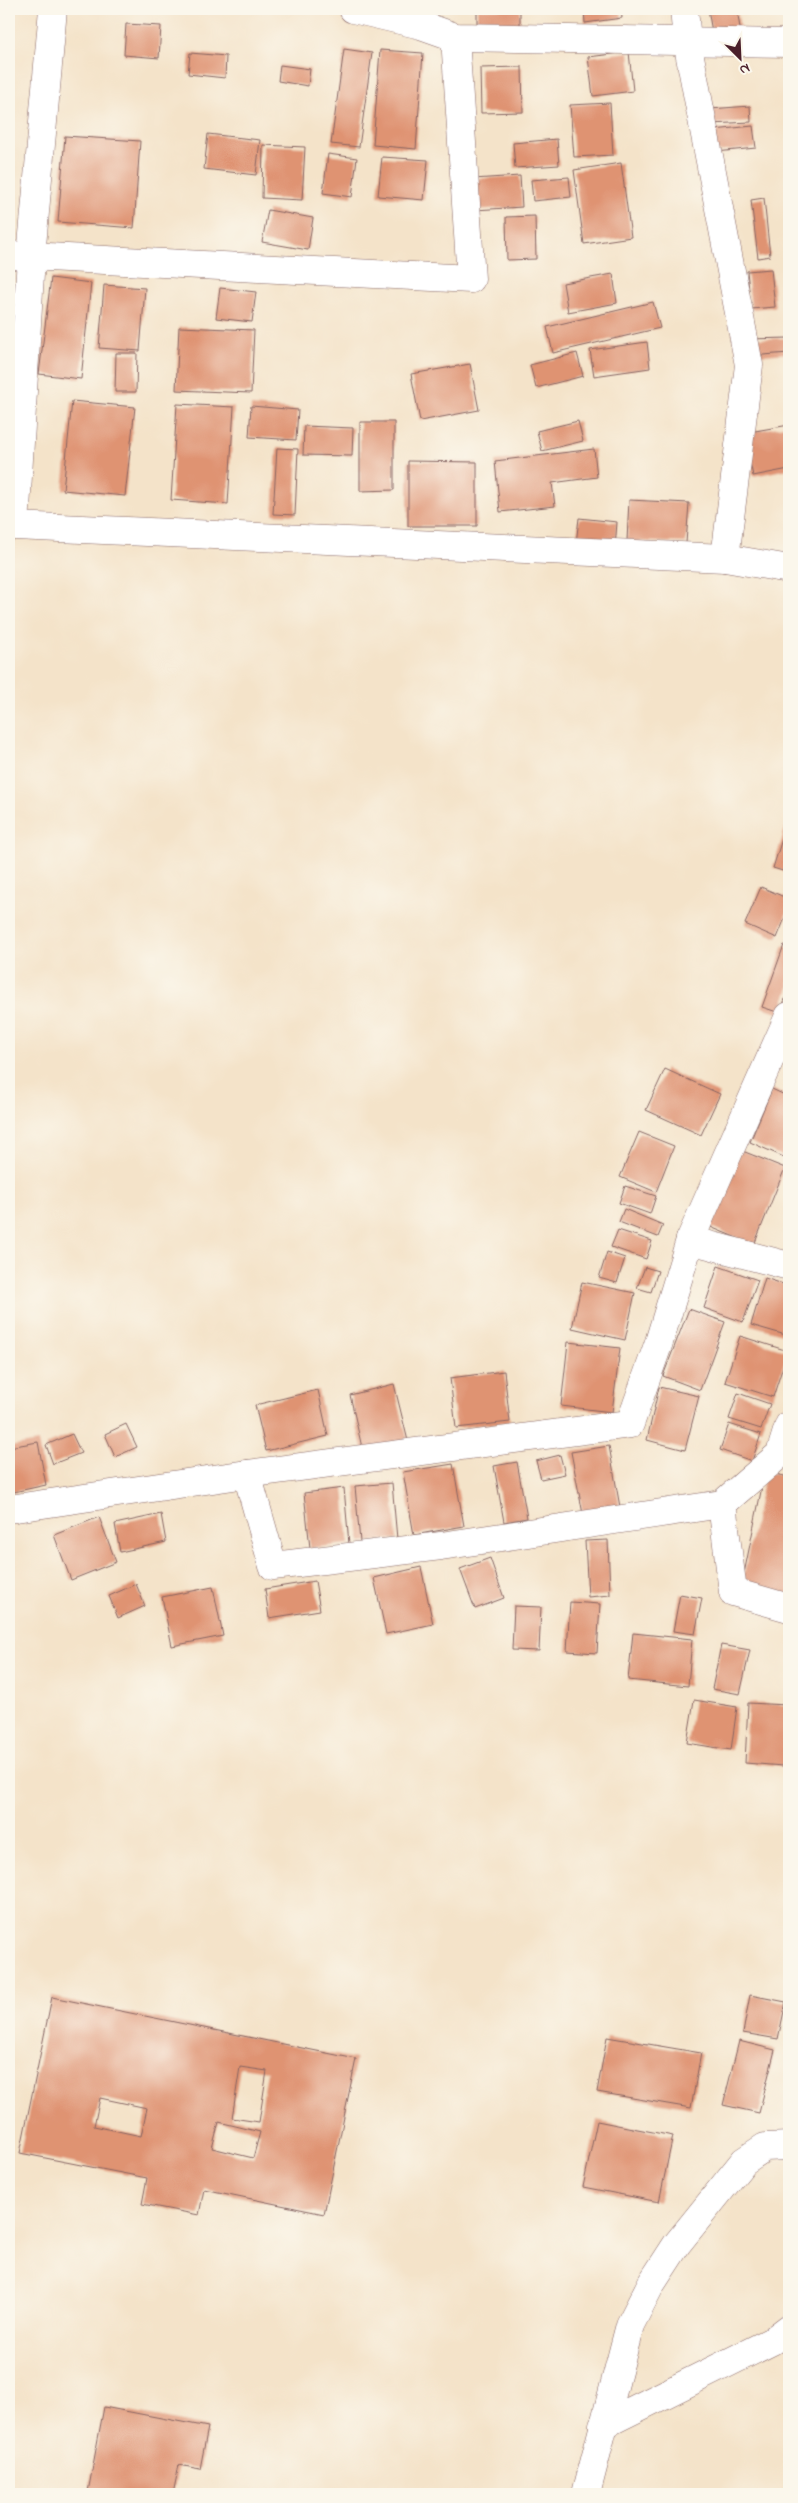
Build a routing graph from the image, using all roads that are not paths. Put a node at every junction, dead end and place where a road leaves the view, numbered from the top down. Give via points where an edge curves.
1 (53, 9) edge
2 (353, 9) edge
3 (684, 9) edge
4 (455, 37) junction
5 (686, 41) junction
6 (789, 43) edge
7 (20, 256) edge
8 (11, 530) edge
9 (725, 558) junction
10 (789, 569) edge
11 (786, 1028) edge
12 (690, 1240) junction
13 (789, 1266) edge
14 (789, 1426) edge
15 (247, 1474) junction
16 (722, 1504) junction
17 (9, 1508) edge
18 (789, 1608) edge
19 (789, 2146) edge
20 (789, 2328) edge
21 (603, 2424) junction
22 (586, 2494) edge

1 - 7 street
2 - 4 street via 421,25
3 - 5 street
4 - 5 street
4 - 7 street via 471,279
5 - 6 street
5 - 9 street via 749,365
7 - 8 street
8 - 9 street
9 - 10 street
11 - 12 street
12 - 13 street
12 - 15 street via 630,1424
14 - 16 street via 780,1454
15 - 16 street via 273,1566 441,1546
15 - 17 street
16 - 18 street via 733,1592
19 - 21 street via 765,2147 744,2161 677,2244 651,2284 630,2326
20 - 21 street via 772,2341
21 - 22 street

